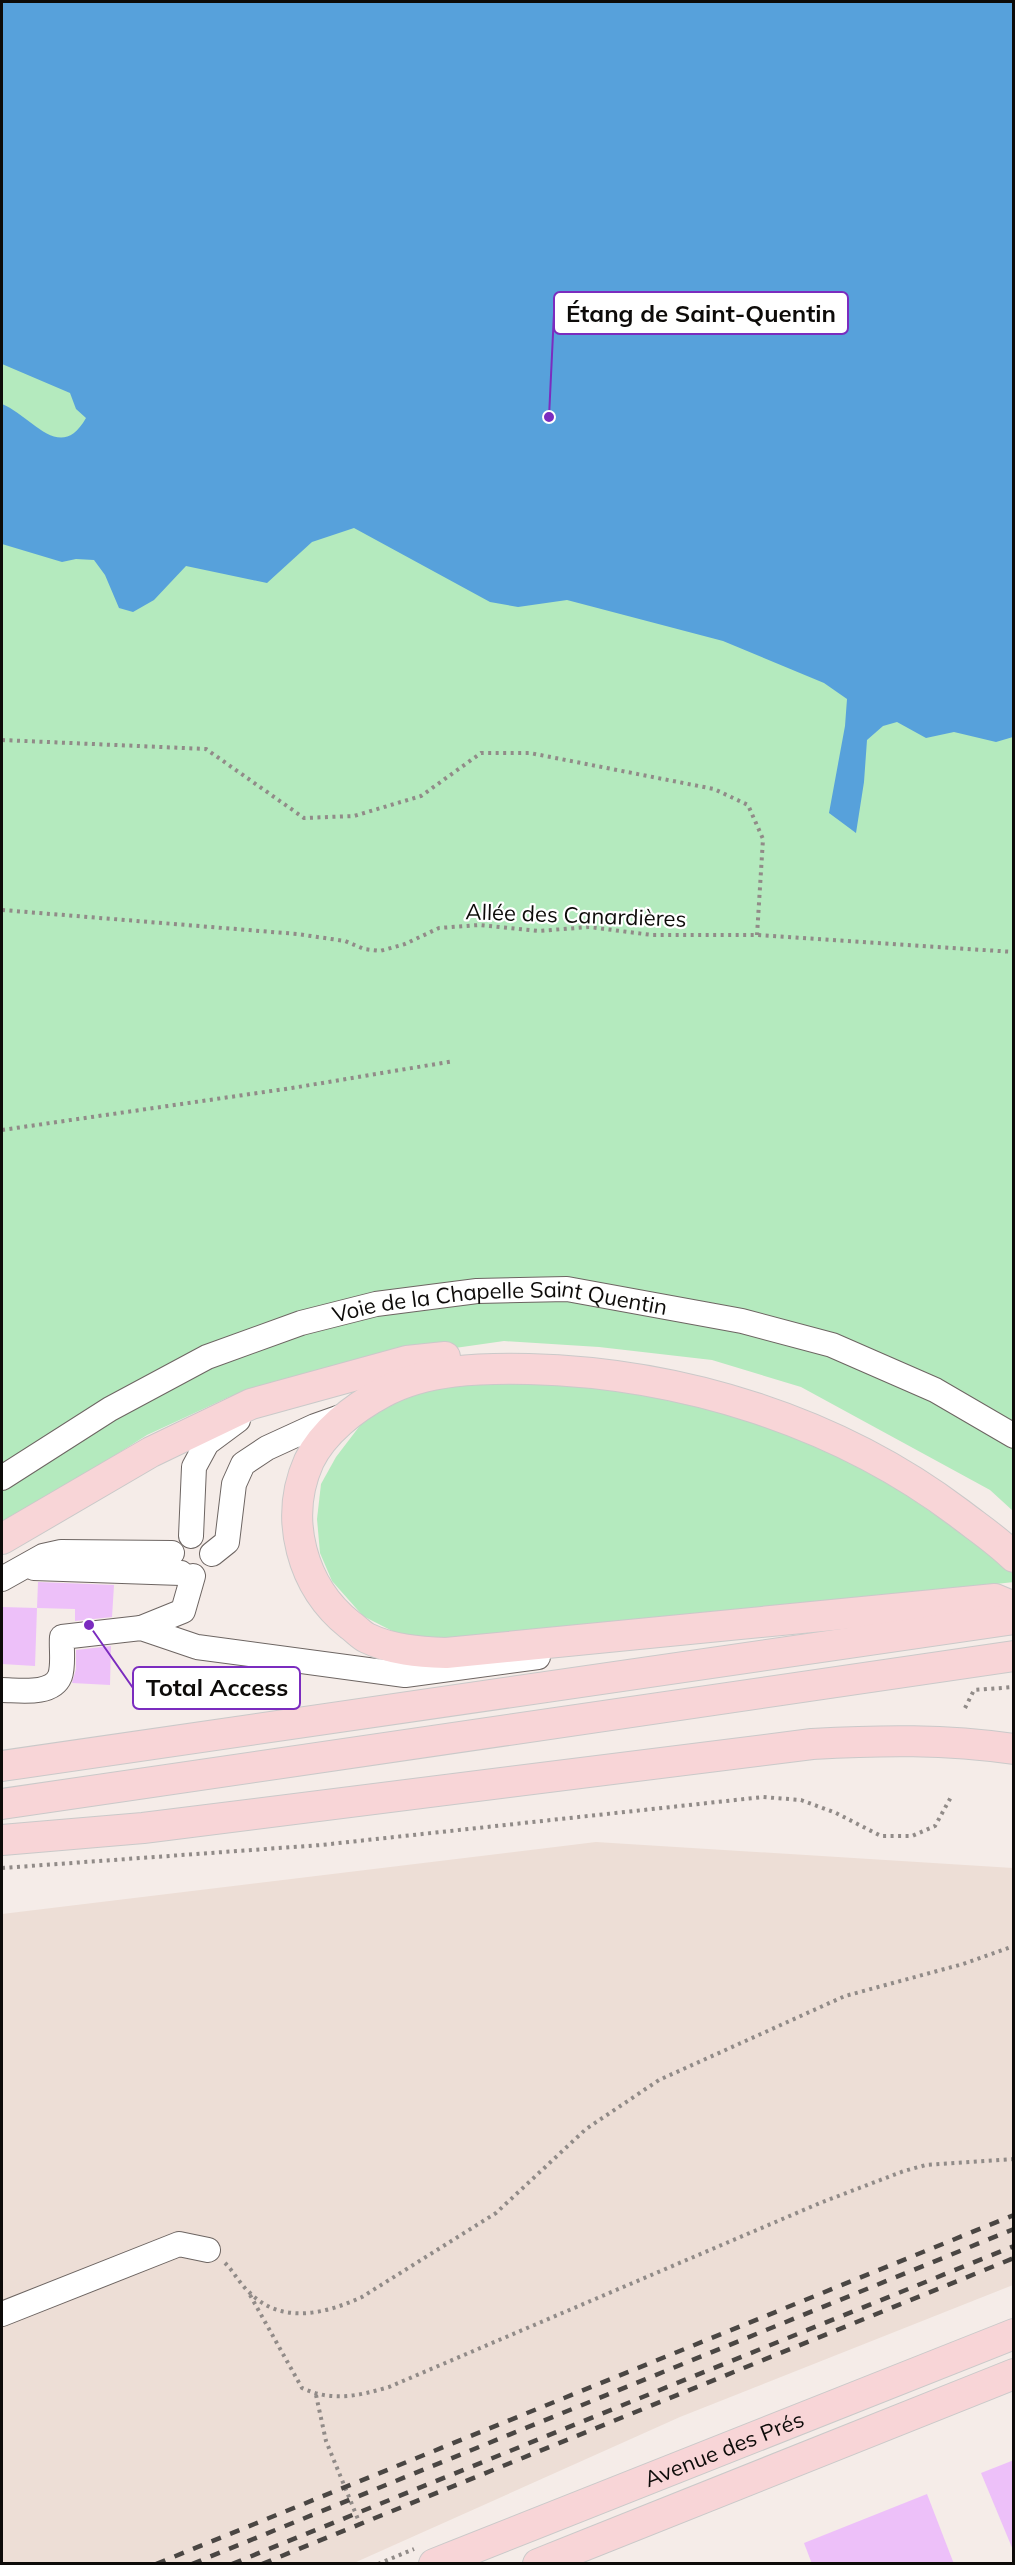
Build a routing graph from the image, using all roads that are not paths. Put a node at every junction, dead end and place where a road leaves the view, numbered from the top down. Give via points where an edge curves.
1 (251, 1404) junction
2 (348, 1414) junction
3 (1014, 1436) edge
4 (2, 1478) edge
5 (191, 1536) junction
6 (2, 1539) edge
7 (1011, 1546) edge
8 (212, 1554) junction
9 (182, 1568) junction
10 (2, 1579) edge
11 (1014, 1607) edge
12 (1014, 1619) edge
13 (141, 1628) junction
14 (613, 1637) junction
15 (1014, 1656) edge
16 (2, 1690) edge
17 (1014, 1749) edge
18 (2, 1766) edge
19 (2, 1804) edge
20 (2, 1840) edge
21 (208, 2250) road end
22 (2, 2314) edge
23 (1014, 2334) edge
24 (1014, 2374) edge
25 (434, 2564) edge
26 (537, 2564) edge

1 - 5 street via 236,1423 207,1443 194,1467
1 - 6 main road via 151,1452
1 - 7 main road via 407,1361 476,1353 567,1353 688,1370 795,1402 886,1446 958,1490
2 - 7 main road via 384,1392 421,1378 495,1368 565,1370 680,1386 785,1418 871,1456
2 - 8 street via 267,1448 243,1464 234,1484 227,1542
2 - 14 main road via 309,1461 298,1504 298,1544 312,1580 335,1612 366,1637 406,1651 446,1653
3 - 4 street, Voie de la Chapelle Saint Quentin via 935,1390 832,1345 742,1322 567,1289 477,1291 376,1304 301,1323 207,1358 110,1409
5 - 8 street via 205,1542
5 - 9 street via 180,1540
8 - 9 street via 208,1568 200,1575
9 - 10 street via 61,1552 43,1556
9 - 13 street via 183,1611
11 - 14 main road via 995,1599
12 - 18 main road
13 - 14 street via 197,1647 405,1675 532,1659
13 - 16 street via 62,1637 60,1676 52,1685 37,1690
15 - 19 main road
17 - 20 main road via 916,1740 812,1744 143,1828
21 - 22 street via 179,2244
23 - 25 main road, Avenue des Prés
24 - 26 main road, Avenue des Prés

